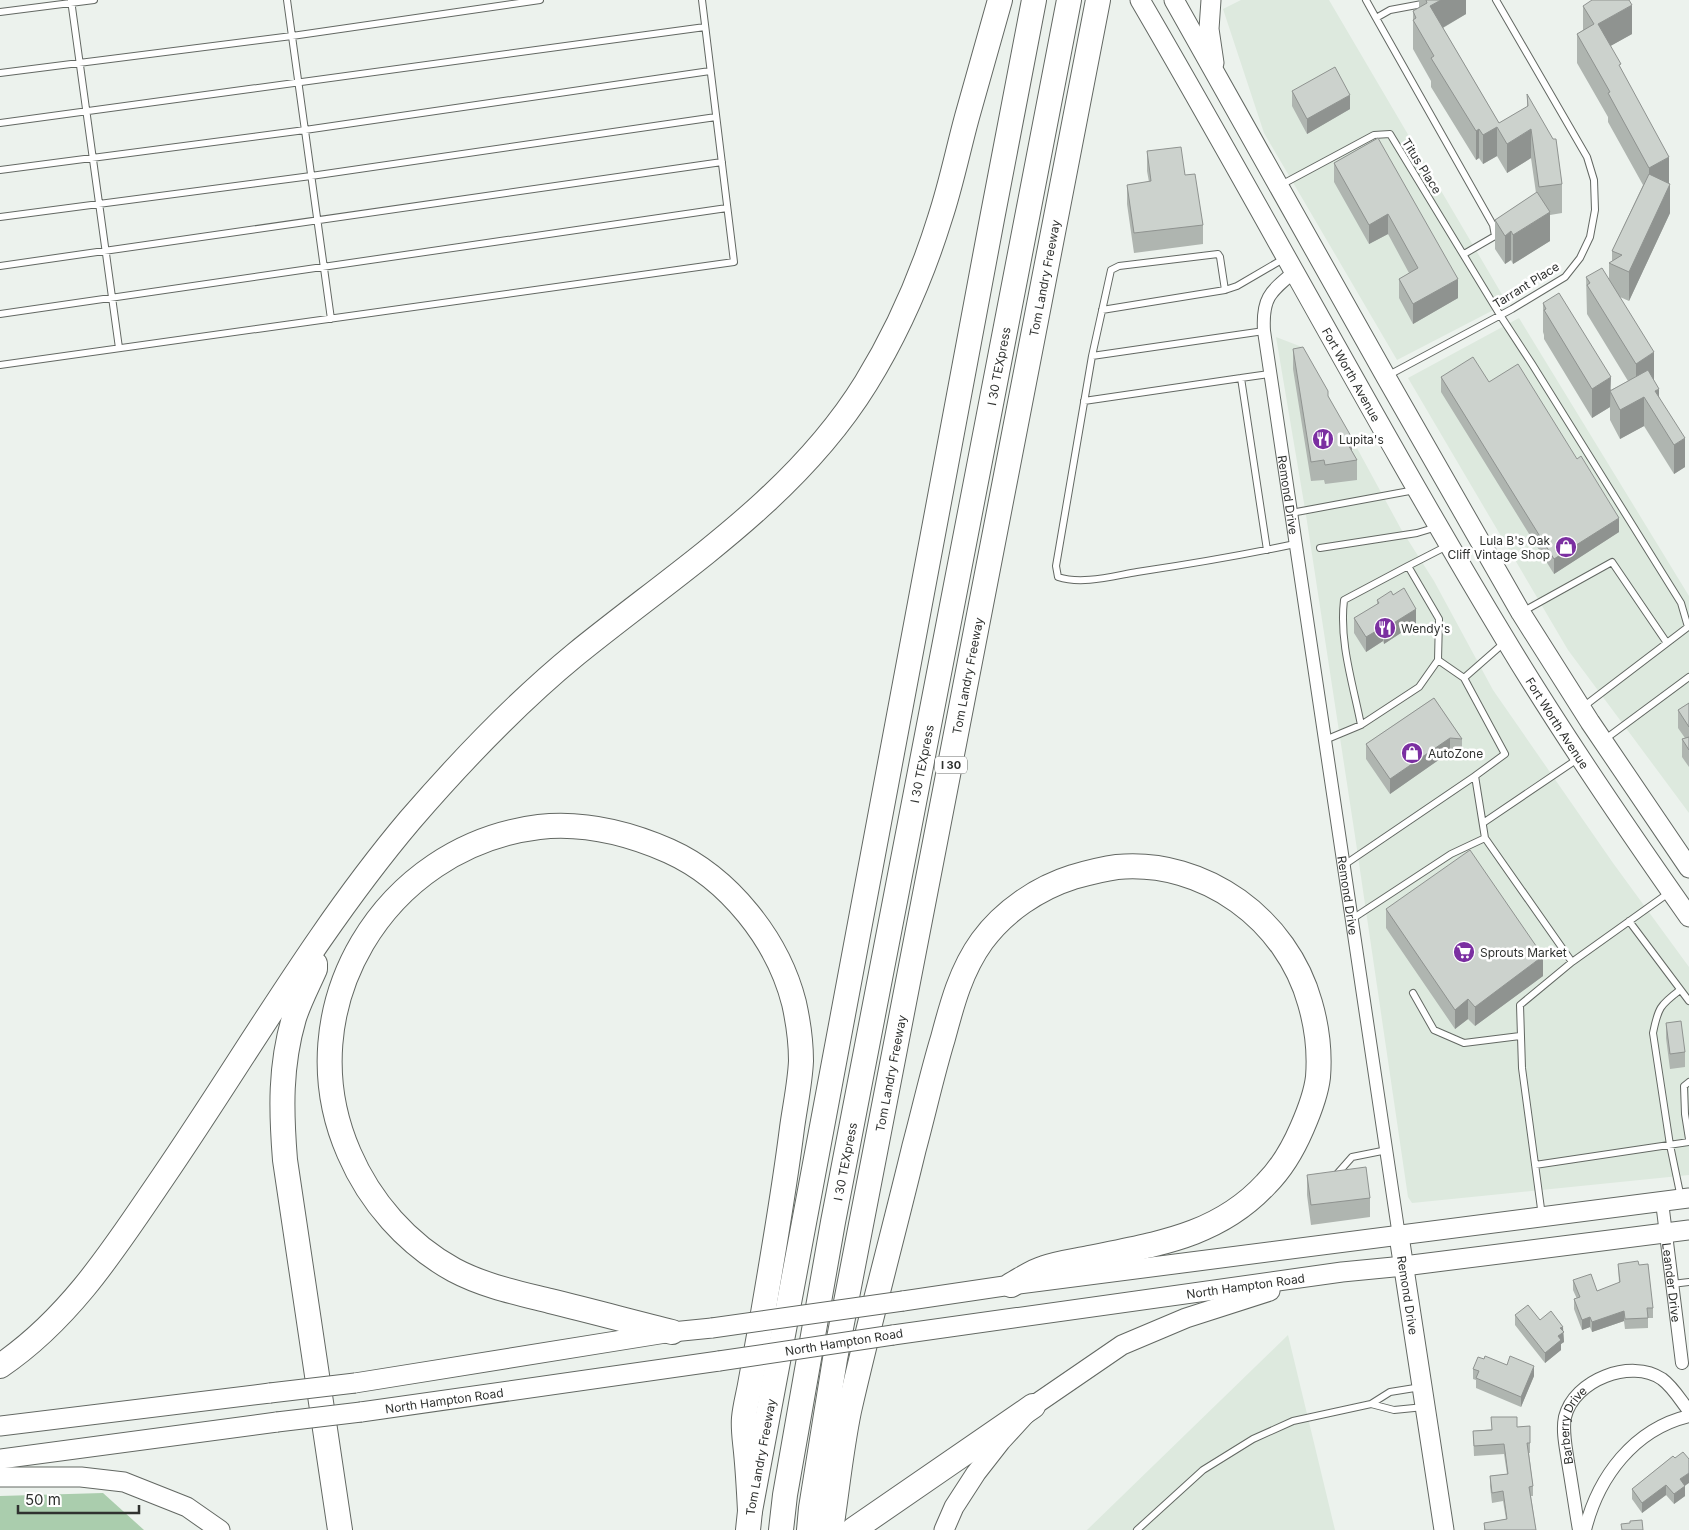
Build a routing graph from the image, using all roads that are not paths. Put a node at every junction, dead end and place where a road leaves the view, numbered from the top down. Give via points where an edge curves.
1 (94, 0) edge
2 (287, 0) edge
3 (540, 0) edge
4 (702, 0) edge
5 (1000, 0) edge
6 (1034, 0) edge
7 (1069, 0) edge
8 (1098, 0) edge
9 (1168, 0) edge
10 (1174, 0) edge
11 (1211, 0) edge
12 (1366, 0) edge
13 (1430, 0) edge
14 (1496, 0) edge
15 (71, 2) edge
16 (1144, 6) edge
17 (0, 12) edge
18 (1376, 18) junction
19 (705, 27) junction
20 (292, 36) junction
21 (80, 63) junction
22 (710, 71) junction
23 (0, 73) edge
24 (1218, 79) junction
25 (299, 83) junction
26 (86, 112) junction
27 (716, 117) junction
28 (0, 123) edge
29 (305, 130) junction
30 (1258, 150) junction
31 (92, 158) junction
32 (722, 162) junction
33 (1233, 164) junction
34 (0, 170) edge
35 (311, 176) junction
36 (1278, 186) junction
37 (99, 204) junction
38 (727, 208) junction
39 (0, 217) edge
40 (317, 220) junction
41 (106, 251) junction
42 (1464, 254) junction
43 (1318, 258) junction
44 (1290, 265) junction
45 (0, 266) edge
46 (324, 267) junction
47 (1225, 290) junction
48 (112, 298) junction
49 (1102, 310) junction
50 (0, 314) edge
51 (1500, 315) junction
52 (331, 319) junction
53 (1264, 331) junction
54 (119, 348) junction
55 (1092, 356) junction
56 (0, 365) edge
57 (1269, 374) junction
58 (1386, 377) junction
59 (1242, 378) junction
60 (1361, 392) junction
61 (1084, 401) junction
62 (1417, 490) junction
63 (1290, 513) junction
64 (1438, 526) junction
65 (1295, 544) junction
66 (1449, 545) junction
67 (1320, 548) dead end
68 (1267, 550) junction
69 (1408, 566) junction
70 (1525, 618) junction
71 (1506, 641) junction
72 (1667, 643) junction
73 (1438, 660) junction
74 (1689, 677) edge
75 (1464, 678) junction
76 (1581, 708) junction
77 (1361, 725) junction
78 (1325, 740) junction
79 (1603, 741) junction
80 (1580, 757) junction
81 (1475, 776) junction
82 (1482, 823) junction
83 (1485, 838) junction
84 (1344, 865) junction
85 (1689, 868) edge
86 (1689, 879) edge
87 (1671, 892) junction
88 (1689, 917) edge
89 (1352, 918) junction
90 (1629, 921) junction
91 (317, 942) junction
92 (1572, 962) junction
93 (1680, 990) junction
94 (1413, 993) dead end
95 (1689, 1001) edge
96 (1520, 1036) junction
97 (1689, 1082) edge
98 (1687, 1112) edge
99 (1689, 1141) edge
100 (1670, 1145) junction
101 (1387, 1150) junction
102 (1535, 1165) junction
103 (1337, 1174) edge
104 (1685, 1199) edge
105 (1662, 1202) junction
106 (1542, 1217) junction
107 (1689, 1230) edge
108 (1665, 1233) junction
109 (1400, 1236) junction
110 (1404, 1266) junction
111 (1342, 1272) junction
112 (1689, 1282) edge
113 (1672, 1284) junction
114 (1011, 1285) junction
115 (672, 1332) junction
116 (1682, 1363) dead end
117 (0, 1366) edge
118 (1422, 1386) junction
119 (1371, 1404) junction
120 (1033, 1406) junction
121 (1426, 1407) junction
122 (1689, 1412) edge
123 (1689, 1416) edge
124 (0, 1426) edge
125 (0, 1459) edge
126 (0, 1477) edge
127 (749, 1520) edge
128 (220, 1530) edge
129 (340, 1530) edge
130 (781, 1530) edge
131 (810, 1530) edge
132 (831, 1530) edge
133 (853, 1530) edge
134 (944, 1530) edge
135 (1137, 1530) edge
136 (1444, 1530) edge
137 (1579, 1530) edge
138 (1584, 1530) edge

1 - 15 lane
2 - 20 lane
3 - 20 lane
4 - 19 lane
5 - 91 highway via 941,216 916,285 893,337 864,387 835,427 790,477 740,524 573,656 487,736 408,823
6 - 127 highway, Tom Landry Freeway
7 - 130 highway, I 30 TEXpress via 833,1222
8 - 131 highway, Tom Landry Freeway / I 30 via 835,1359
9 - 16 main road
10 - 24 main road
11 - 24 main road via 1209,29
12 - 18 lane
13 - 18 lane via 1390,10
14 - 51 lane, Tarrant Place via 1587,157 1594,180 1595,210 1590,237 1580,258 1564,277
15 - 17 lane
15 - 21 lane
16 - 33 main road, Fort Worth Avenue
18 - 42 lane via 1493,224 1495,236
19 - 22 lane
19 - 25 lane
20 - 21 lane
20 - 25 lane
21 - 23 lane
21 - 26 lane
22 - 27 lane
22 - 29 lane
24 - 30 main road
25 - 26 lane
25 - 29 lane
26 - 28 lane
26 - 31 lane
27 - 32 lane
27 - 35 lane
29 - 31 lane
29 - 35 lane
30 - 33 main road
30 - 36 main road
31 - 34 lane
31 - 37 lane
32 - 38 lane
32 - 40 lane
33 - 44 main road, Fort Worth Avenue
35 - 37 lane
35 - 40 lane
36 - 42 lane, Titus Place via 1374,135 1390,134
36 - 43 main road
37 - 39 lane
37 - 41 lane
38 - 46 lane
38 - 52 lane via 734,262
40 - 41 lane
40 - 46 lane
41 - 45 lane
41 - 48 lane
42 - 51 lane, Titus Place
43 - 44 main road
43 - 58 main road
44 - 47 lane
44 - 53 street, Remond Drive via 1269,294 1263,315
44 - 60 main road, Fort Worth Avenue
46 - 48 lane
46 - 52 lane
47 - 49 lane
47 - 49 lane via 1218,254 1119,266 1111,270
48 - 50 lane
48 - 54 lane
49 - 55 lane
51 - 58 lane, Tarrant Place
51 - 72 lane, Titus Place via 1681,603 1688,627
52 - 54 lane
53 - 55 lane
53 - 57 street, Remond Drive
54 - 56 lane
55 - 61 lane
57 - 59 lane
57 - 63 street, Remond Drive
58 - 60 main road
58 - 70 main road
59 - 61 lane
59 - 68 lane
60 - 62 main road, Fort Worth Avenue
61 - 68 lane via 1056,566 1058,577 1090,579
62 - 63 lane
62 - 64 main road, Fort Worth Avenue
63 - 65 street, Remond Drive
64 - 66 main road, Fort Worth Avenue
64 - 67 lane via 1417,533
65 - 68 lane
65 - 78 street, Remond Drive
66 - 69 lane
66 - 71 main road, Fort Worth Avenue
69 - 73 lane via 1439,619
69 - 77 lane via 1344,600 1343,639
70 - 71 main road
70 - 72 lane via 1612,562
70 - 76 main road
71 - 75 lane
71 - 80 main road, Fort Worth Avenue
72 - 76 lane
73 - 75 lane
73 - 77 lane via 1419,687
74 - 79 lane
75 - 81 lane via 1505,754
76 - 79 main road
77 - 78 lane
78 - 84 street, Remond Drive
79 - 80 main road
79 - 85 main road
80 - 82 lane
80 - 87 main road, Fort Worth Avenue
81 - 82 lane
81 - 84 lane
82 - 83 lane
83 - 89 lane via 1451,854
83 - 92 lane
84 - 89 street, Remond Drive
86 - 87 main road
87 - 88 main road, Fort Worth Avenue
87 - 90 lane
89 - 101 street, Remond Drive
90 - 92 lane
90 - 93 lane
91 - 117 highway via 104,1264 58,1318
91 - 129 highway via 315,969 294,1016 286,1051 282,1124
92 - 96 lane via 1520,1005
93 - 95 lane
93 - 100 lane via 1663,1003 1653,1033
94 - 96 lane via 1434,1030 1464,1043
96 - 102 lane
97 - 98 lane via 1684,1086
98 - 99 lane
99 - 100 lane
100 - 102 lane
100 - 104 lane
101 - 103 lane via 1352,1157
101 - 109 street, Remond Drive
102 - 106 lane
104 - 105 main road
105 - 106 main road
105 - 108 street, Leander Drive
106 - 109 main road
107 - 108 main road, North Hampton Road
108 - 110 main road, North Hampton Road
108 - 113 street, Leander Drive
109 - 110 main road, Remond Drive
109 - 114 main road
110 - 111 main road, North Hampton Road
110 - 118 main road, Remond Drive
111 - 120 main road via 1186,1318 1122,1345
111 - 125 main road, North Hampton Road, bridge via 361,1412
112 - 113 lane
113 - 116 street, Leander Drive
114 - 115 main road, bridge
114 - 132 highway via 1043,1268 1179,1238 1220,1221 1263,1188 1282,1166 1297,1140 1318,1080 1319,1047 1315,1021 1295,964 1276,934 1229,894 1201,880 1145,867 1117,867 1088,873 1056,883 1028,897 984,938 968,962 934,1071 848,1415
115 - 124 main road, bridge via 355,1383
115 - 127 highway via 503,1288 456,1270 427,1253 400,1230 359,1175 344,1143 330,1075 331,1035 340,994 354,959 394,899 421,875 476,843 541,827 579,826 614,831 678,855 707,873 753,919 784,973 799,1029 801,1060 782,1203 744,1420
118 - 119 lane via 1390,1392
118 - 121 main road, Remond Drive
119 - 121 lane via 1394,1410
119 - 135 lane via 1293,1421 1253,1440 1203,1470
120 - 133 highway
120 - 134 main road via 976,1473 954,1507
121 - 136 main road, Remond Drive
122 - 137 street, Barberry Drive via 1662,1380 1648,1373 1614,1373 1599,1378 1582,1390 1565,1417 1564,1435
123 - 138 street via 1675,1419 1646,1435 1619,1461 1601,1487
126 - 128 main road via 81,1477 124,1482 188,1507

